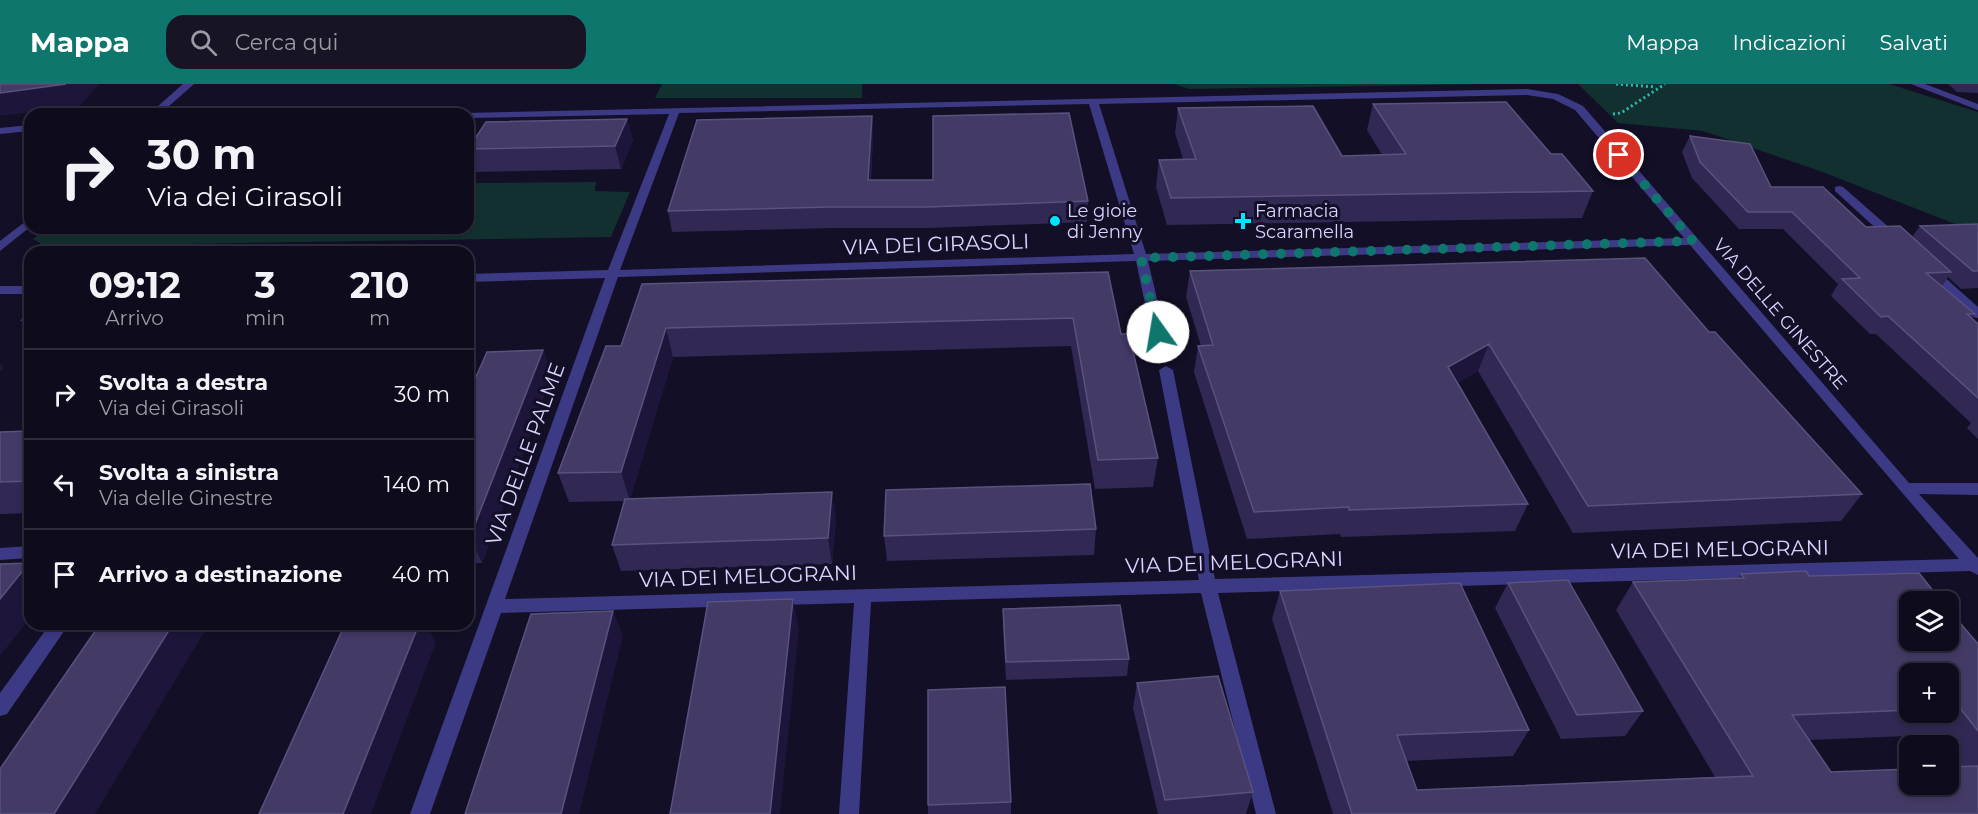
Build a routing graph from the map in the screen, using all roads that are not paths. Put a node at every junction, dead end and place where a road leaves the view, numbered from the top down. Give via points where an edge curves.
1 (189, 84) edge
2 (1916, 84) edge
3 (1093, 101) junction
4 (1978, 107) edge
5 (161, 108) edge
6 (675, 111) junction
7 (474, 115) edge
8 (24, 129) edge
9 (0, 131) edge
10 (1839, 189) dead end
11 (24, 226) edge
12 (1693, 241) junction
13 (0, 247) edge
14 (1141, 258) junction
15 (613, 273) junction
16 (474, 278) edge
17 (0, 290) edge
18 (24, 290) edge
19 (1978, 314) edge
20 (1158, 332) dead end
21 (1166, 370) dead end
22 (1905, 488) junction
23 (1978, 489) edge
24 (24, 552) edge
25 (0, 554) edge
26 (1976, 567) edge
27 (1208, 585) junction
28 (863, 595) junction
29 (494, 606) junction
30 (56, 630) edge
31 (0, 708) edge
32 (420, 814) edge
33 (849, 814) edge
34 (1266, 814) edge

1 - 5 street
2 - 4 street
3 - 6 street, VIA DELLE GINESTRE
3 - 12 street, VIA DELLE GINESTRE via 1527,92 1562,98 1575,104
3 - 14 street
6 - 7 street, VIA DELLE GINESTRE
6 - 15 street, VIA DELLE PALME
8 - 9 street
10 - 19 street
11 - 13 street
12 - 14 street, VIA DEI GIRASOLI
12 - 22 street, VIA DELLE GINESTRE
14 - 15 street, VIA DEI GIRASOLI
14 - 20 street
15 - 16 street, VIA DEI GIRASOLI
15 - 29 street, VIA DELLE PALME
17 - 18 street
21 - 27 street
22 - 23 street
22 - 26 street, VIA DELLE GINESTRE
24 - 25 street
26 - 27 street, VIA DEI MELOGRANI
27 - 28 street, VIA DEI MELOGRANI
27 - 34 street
28 - 29 street, VIA DEI MELOGRANI
28 - 33 street
29 - 32 street, VIA DELLE PALME
30 - 31 street

